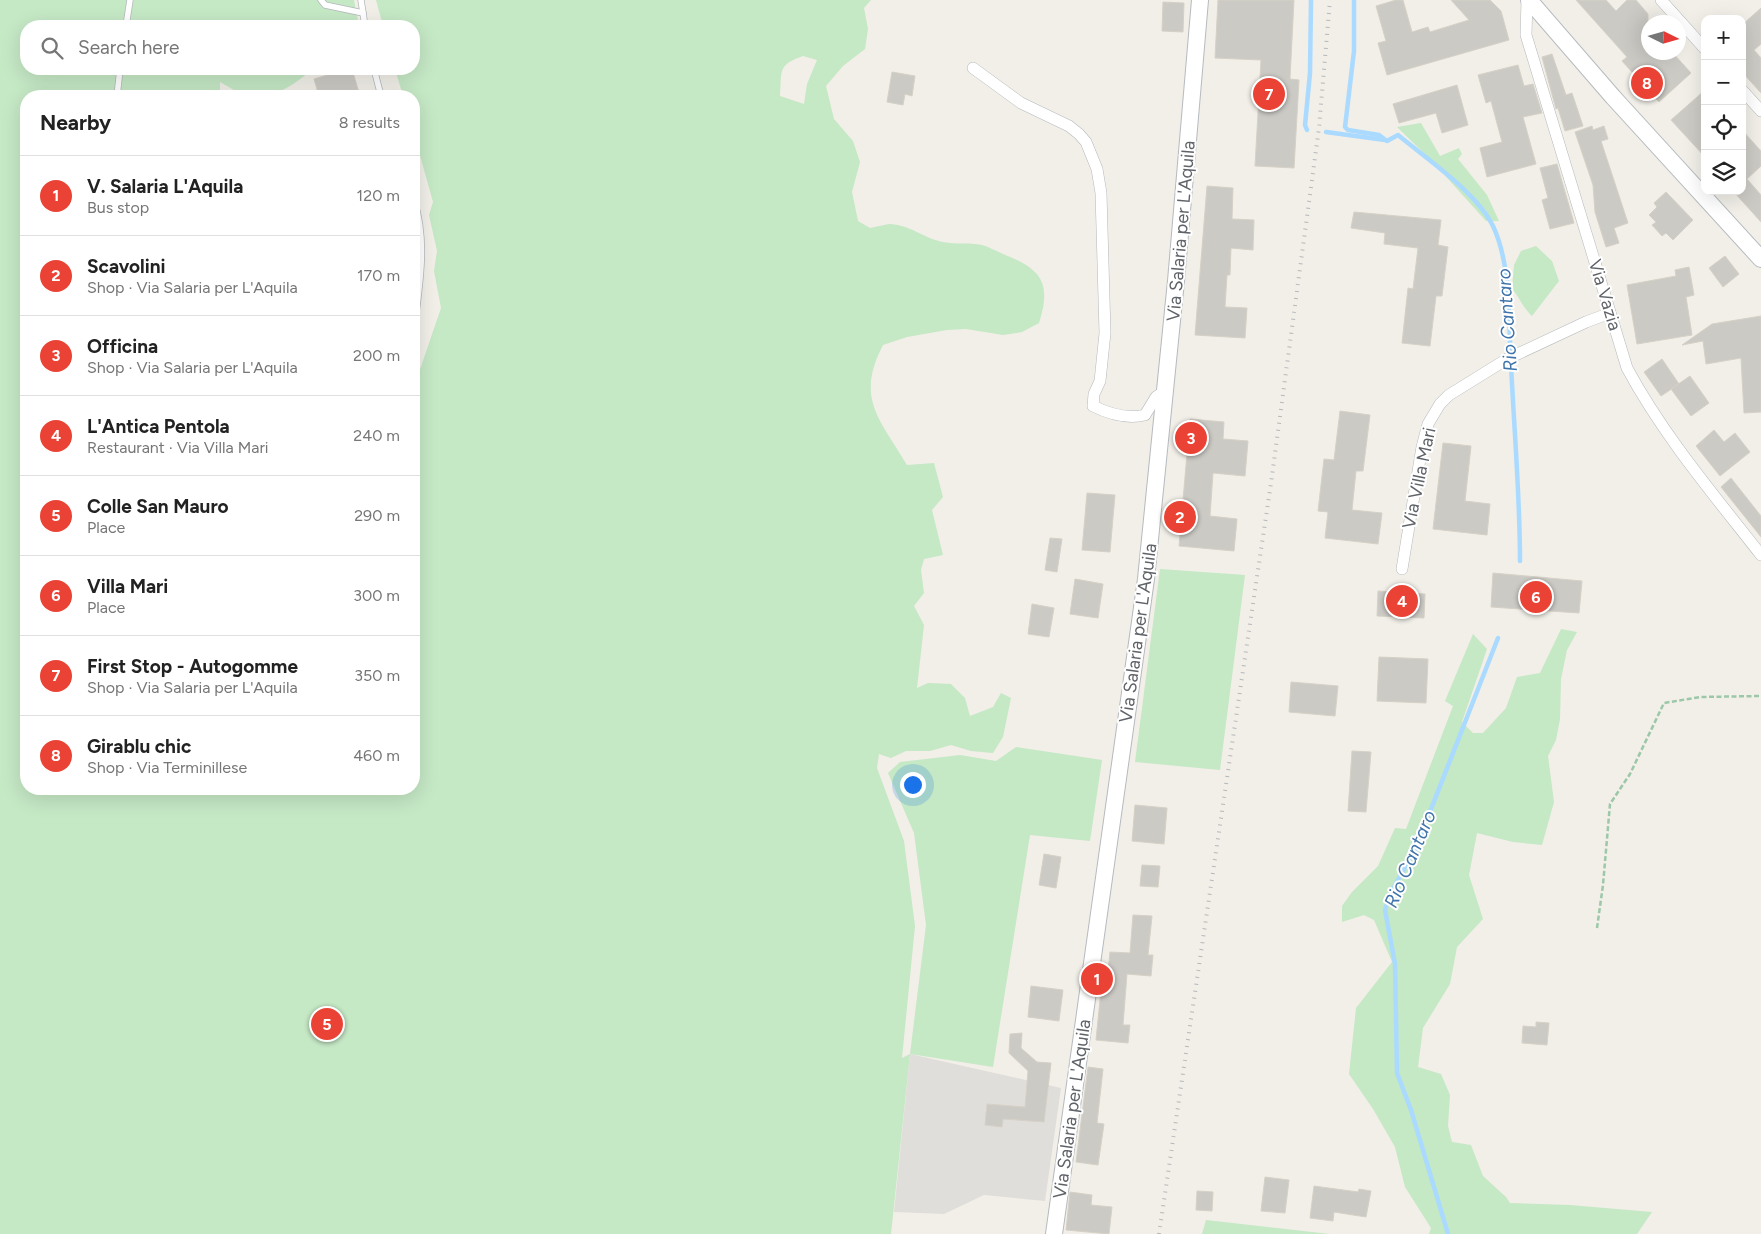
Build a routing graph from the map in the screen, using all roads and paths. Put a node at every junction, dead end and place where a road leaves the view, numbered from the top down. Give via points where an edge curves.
1 (130, 0) edge
2 (321, 0) edge
3 (361, 0) edge
4 (1200, 0) edge
5 (1528, 0) edge
6 (1661, 0) edge
7 (363, 13) junction
8 (127, 20) edge
9 (364, 20) edge
10 (1701, 45) edge
11 (973, 68) dead end
12 (119, 75) edge
13 (376, 75) edge
14 (117, 90) edge
15 (379, 90) edge
16 (1746, 94) edge
17 (1761, 111) edge
18 (420, 236) edge
19 (1761, 259) edge
20 (420, 278) edge
21 (1610, 313) junction
22 (1166, 390) junction
23 (1761, 555) edge
24 (1402, 569) dead end
25 (1761, 696) edge
26 (1597, 928) dead end
27 (1054, 1234) edge

1 - 8 lane
2 - 7 lane via 325,5
3 - 7 lane
4 - 22 main road, Via Salaria per L'Aquila
5 - 19 main road
5 - 21 street, Via Vazia via 1526,35
6 - 10 street
7 - 9 lane
11 - 22 street via 1021,103 1079,134 1086,142 1097,169 1101,193 1105,333 1100,381 1093,406 1105,412 1137,417 1145,415 1156,397
12 - 14 lane
13 - 15 lane
16 - 17 street
18 - 20 lane
21 - 23 street, Via Vazia via 1627,368 1639,391
21 - 24 street, Via Villa Mari via 1507,359 1440,404 1428,424 1422,447
22 - 27 main road, Via Salaria per L'Aquila via 1146,579
25 - 26 path via 1700,697 1664,703 1630,774 1610,804

